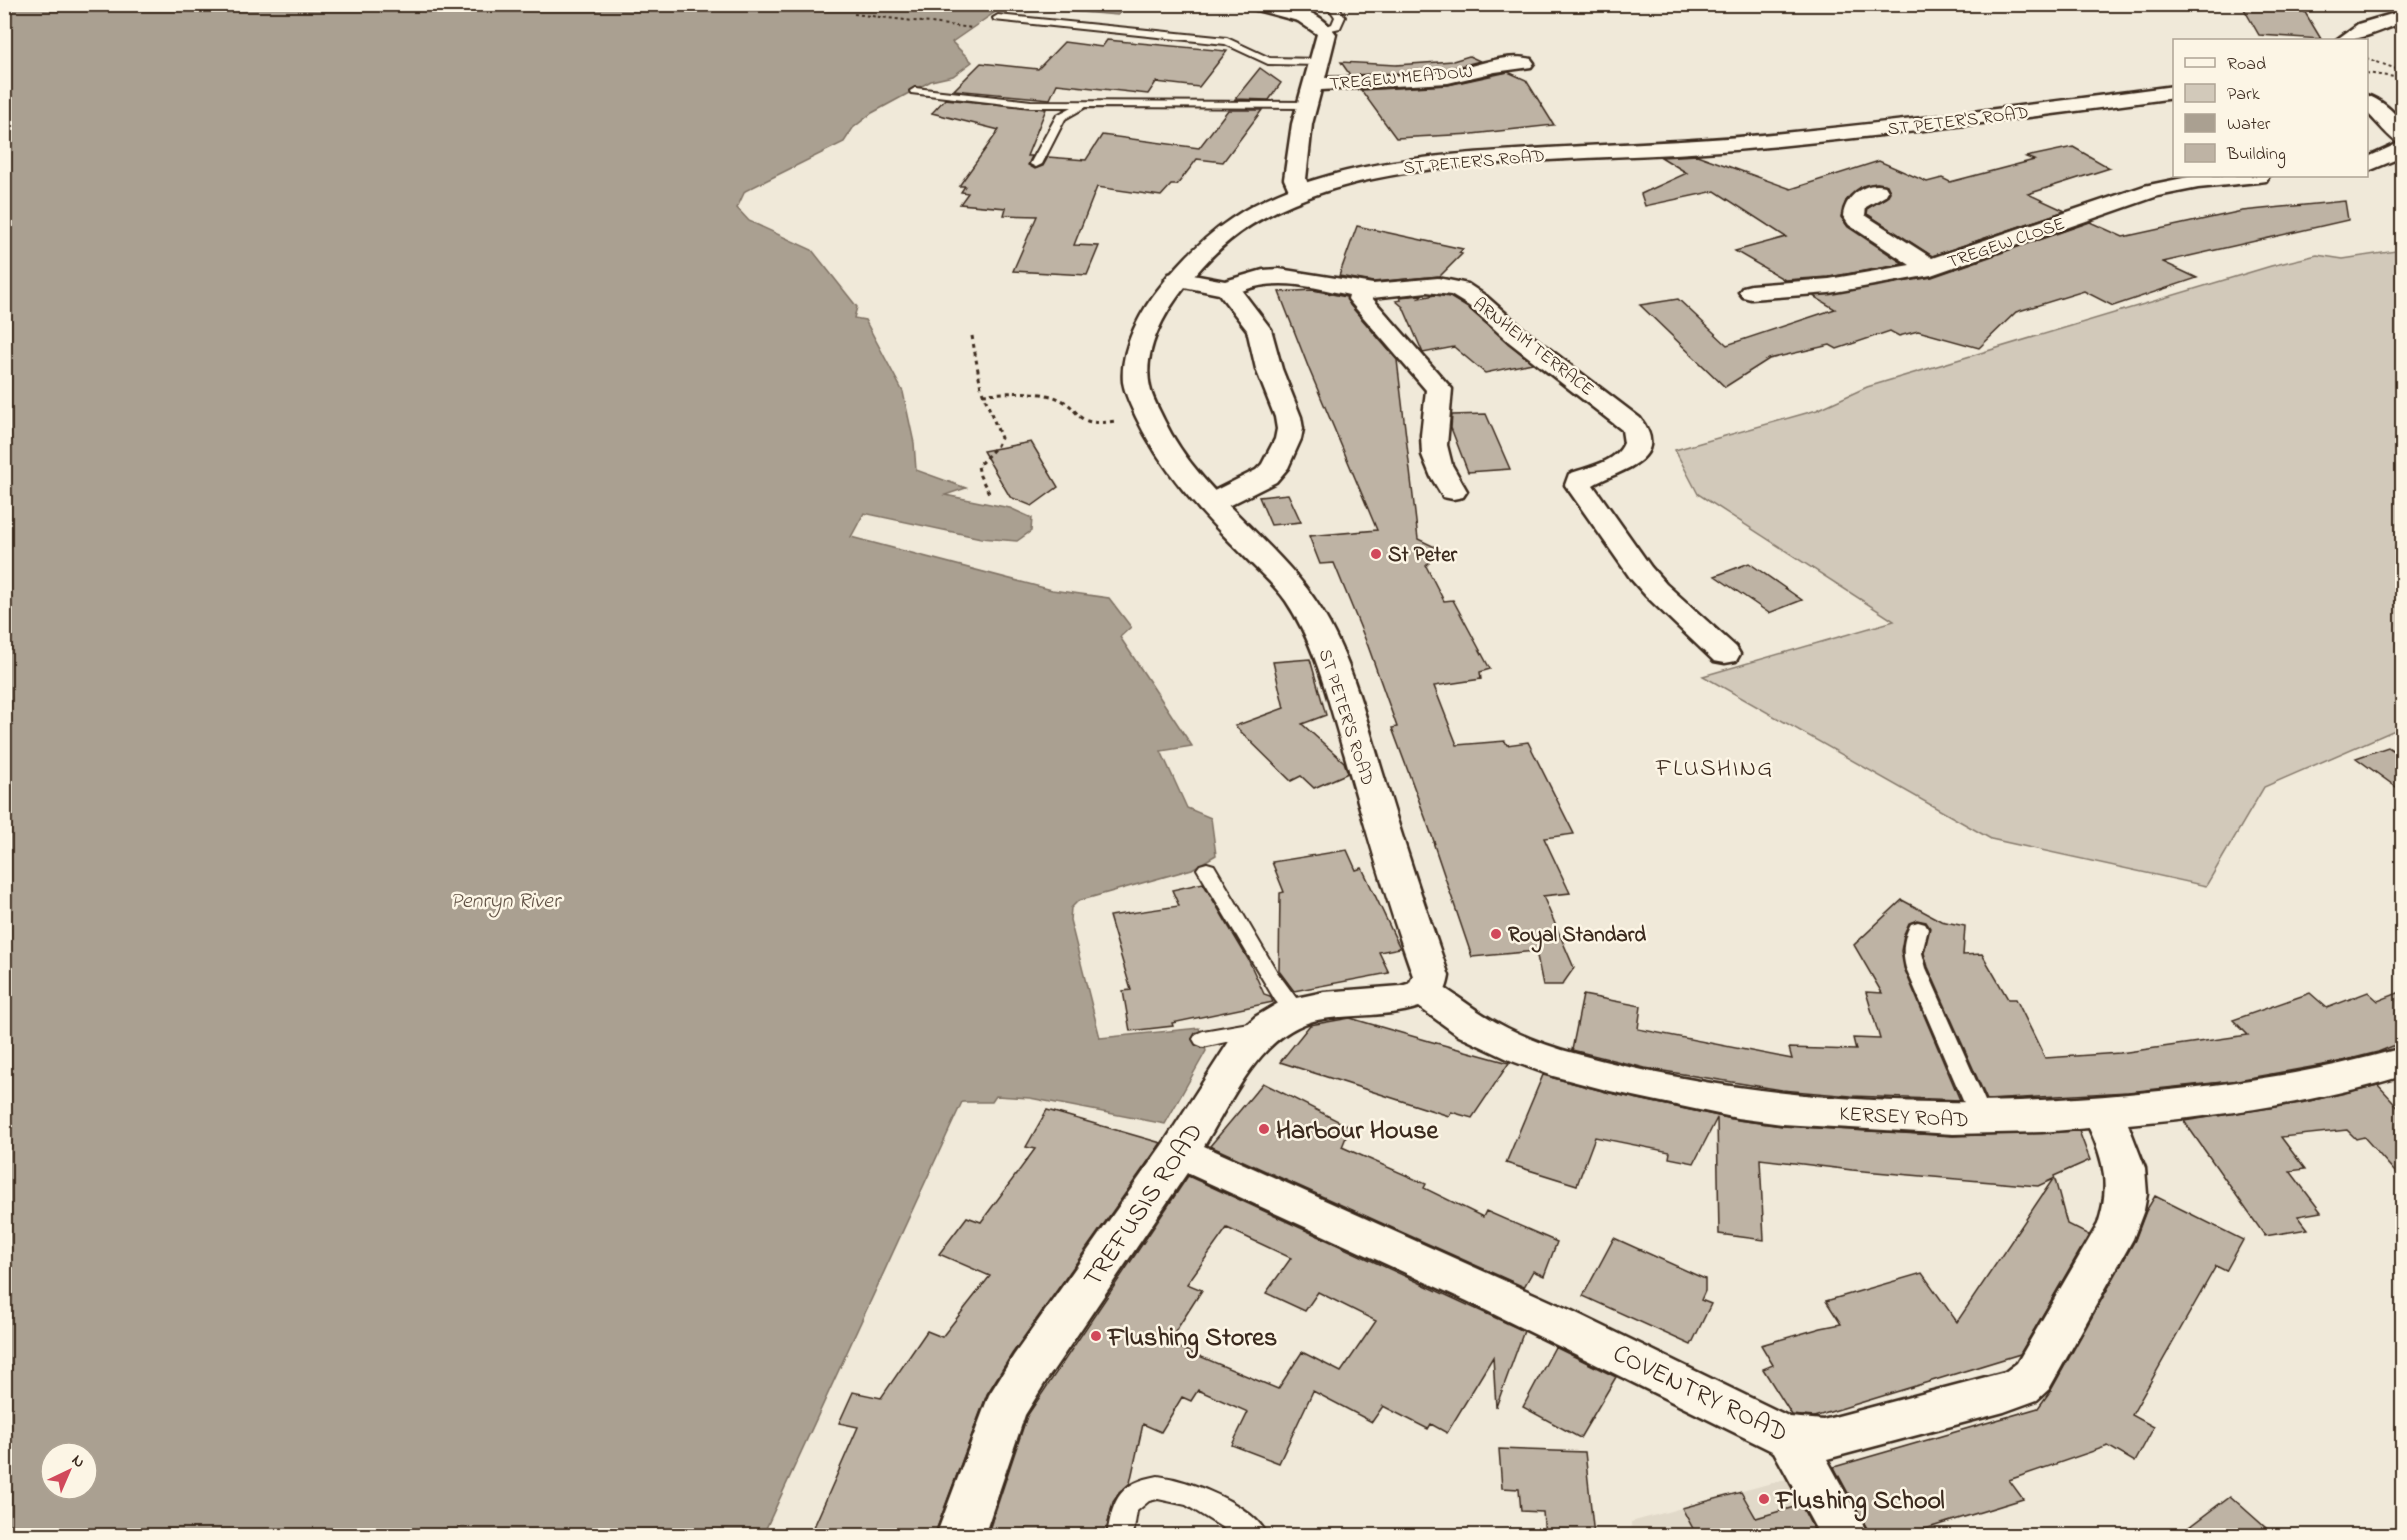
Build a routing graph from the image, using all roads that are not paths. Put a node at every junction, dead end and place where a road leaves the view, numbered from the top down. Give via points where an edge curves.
1 (1255, 4) edge
2 (1326, 4) edge
3 (2403, 17) edge
4 (998, 18) dead end
5 (1326, 30) junction
6 (2347, 39) edge
7 (1319, 62) junction
8 (1524, 63) dead end
9 (1313, 85) junction
10 (915, 91) dead end
11 (2173, 92) edge
12 (2368, 102) edge
13 (1095, 104) junction
14 (1307, 105) junction
15 (2403, 138) edge
16 (2403, 149) edge
17 (1036, 164) dead end
18 (2368, 166) edge
19 (2243, 177) edge
20 (1877, 191) dead end
21 (1300, 192) junction
22 (1931, 268) junction
23 (1177, 279) junction
24 (1227, 288) junction
25 (1361, 290) junction
26 (1751, 292) dead end
27 (1453, 491) dead end
28 (1210, 504) junction
29 (1725, 654) dead end
30 (1207, 869) dead end
31 (1918, 928) dead end
32 (1424, 992) junction
33 (1281, 1019) junction
34 (1203, 1039) dead end
35 (2403, 1062) edge
36 (2102, 1112) junction
37 (1982, 1119) junction
38 (1179, 1152) junction
39 (1790, 1437) junction
40 (960, 1536) edge
41 (1120, 1536) edge
42 (1255, 1536) edge
43 (1845, 1536) edge

1 - 5 street via 1306,18
2 - 5 lane via 1340,17 1336,26
3 - 6 street via 2365,28
4 - 7 lane via 1227,41 1268,61
5 - 7 street
7 - 9 street
8 - 9 street, TREGEW MEADOW via 1448,77
9 - 14 street
10 - 13 lane via 1016,104
11 - 21 street, ST PETER'S ROAD via 1802,138 1444,160 1370,173
12 - 15 street via 2387,117
13 - 14 lane
13 - 17 lane via 1061,117
14 - 21 street via 1296,164 1295,179
16 - 18 street
19 - 22 street, TREGEW CLOSE via 2198,180 2152,191
20 - 22 street via 1855,205 1854,216
21 - 23 street, ST PETER'S ROAD via 1229,230
22 - 26 street, TREGEW CLOSE via 1819,287
23 - 24 street
23 - 28 street, ST PETER'S ROAD via 1146,331 1136,381 1149,418 1177,467
24 - 25 street, ARNHEIM TERRACE via 1286,275
24 - 28 street via 1259,329 1290,429 1274,468 1266,477
25 - 27 street via 1360,299 1439,389 1432,449 1440,472
25 - 29 street, ARNHEIM TERRACE via 1385,292 1441,285 1468,293 1631,424 1638,439 1630,455 1615,468 1579,480 1579,485 1648,582
28 - 32 street, ST PETER'S ROAD via 1296,593 1325,649 1402,897 1431,976
30 - 33 lane via 1278,991
31 - 37 lane via 1912,953 1916,968
32 - 33 street via 1403,999 1323,1005
32 - 37 street, KERSEY ROAD via 1499,1039 1567,1066 1610,1077 1782,1109
33 - 34 lane
33 - 38 street, TREFUSIS ROAD via 1244,1050
35 - 36 street, KERSEY ROAD via 2274,1092
36 - 37 street, KERSEY ROAD
36 - 39 street, COVENTRY ROAD via 2128,1177 2125,1210 2033,1376 2004,1393 1823,1440
38 - 39 street, COVENTRY ROAD via 1518,1304
38 - 40 street, TREFUSIS ROAD via 1005,1409
39 - 43 street
41 - 42 lane via 1131,1498 1161,1488 1181,1490 1219,1507

